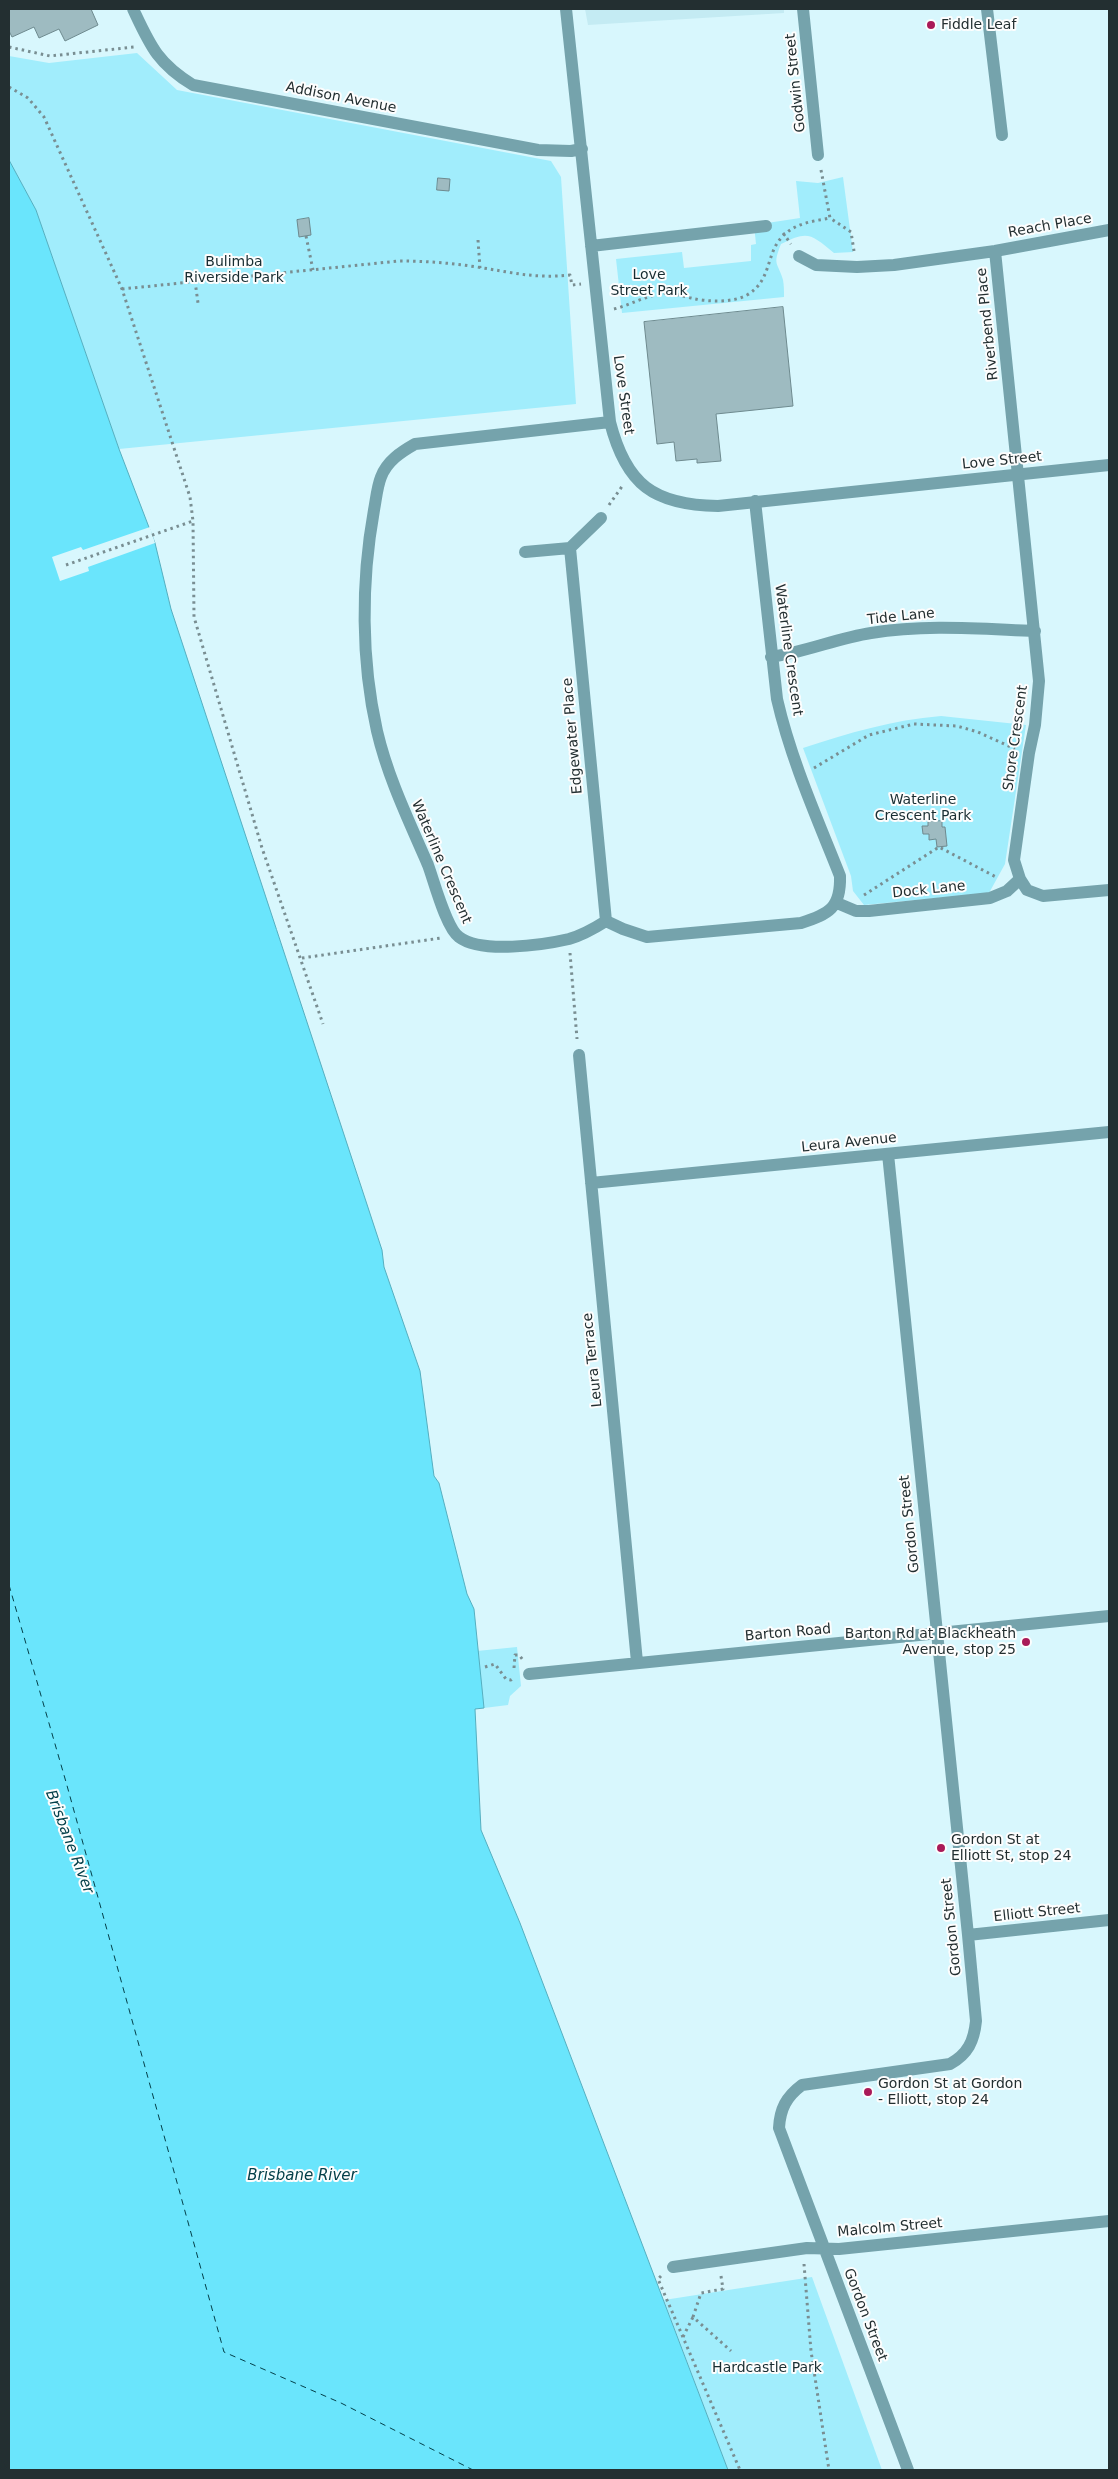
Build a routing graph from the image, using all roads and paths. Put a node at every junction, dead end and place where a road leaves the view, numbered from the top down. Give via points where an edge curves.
1 (133, 9) edge
2 (566, 9) edge
3 (803, 9) edge
4 (987, 9) edge
5 (150, 45) junction
6 (9, 47) edge
7 (9, 86) edge
8 (1002, 134) dead end
9 (582, 149) junction
10 (818, 155) joint
11 (830, 218) junction
12 (766, 226) joint
13 (1109, 230) edge
14 (784, 234) junction
15 (306, 236) dead end
16 (478, 240) dead end
17 (591, 246) junction
18 (995, 251) junction
19 (799, 256) joint
20 (857, 267) junction
21 (480, 268) junction
22 (313, 270) junction
23 (195, 281) junction
24 (594, 283) junction
25 (122, 288) junction
26 (198, 303) dead end
27 (598, 312) junction
28 (610, 422) junction
29 (1109, 465) edge
30 (631, 473) junction
31 (1019, 474) junction
32 (755, 502) junction
33 (601, 518) joint
34 (193, 521) junction
35 (570, 548) junction
36 (525, 552) dead end
37 (66, 565) dead end
38 (1035, 631) junction
39 (771, 657) junction
40 (1029, 753) junction
41 (801, 777) junction
42 (1016, 882) junction
43 (1109, 890) edge
44 (837, 903) junction
45 (861, 911) junction
46 (606, 920) junction
47 (457, 936) junction
48 (569, 939) junction
49 (302, 958) junction
50 (323, 1024) dead end
51 (578, 1055) joint
52 (1109, 1132) edge
53 (888, 1154) junction
54 (591, 1183) junction
55 (1109, 1616) edge
56 (936, 1634) junction
57 (637, 1662) junction
58 (484, 1667) dead end
59 (529, 1674) dead end
60 (513, 1678) dead end
61 (1109, 1920) edge
62 (968, 1935) junction
63 (1109, 2221) edge
64 (823, 2248) junction
65 (719, 2260) junction
66 (804, 2264) dead end
67 (673, 2267) joint
68 (693, 2317) junction
69 (683, 2337) junction
70 (731, 2352) dead end
71 (740, 2470) edge
72 (829, 2470) edge
73 (908, 2470) edge

1 - 5 street, Addison Avenue
2 - 9 street, Love Street
3 - 10 street, Godwin Street
4 - 8 street
5 - 6 path via 50,56
5 - 9 street, Addison Avenue via 170,71 192,85 538,150
7 - 25 path via 28,98 44,117
9 - 17 street, Love Street
10 - 11 path
11 - 14 path via 803,223
11 - 20 path via 851,232
12 - 14 path
12 - 17 street
13 - 18 street, Reach Place
14 - 19 path
14 - 27 path via 772,252 767,274 758,287 746,295 710,301 662,294
15 - 22 path
16 - 21 path
17 - 24 street, Love Street
18 - 20 street, Riverbend Place
18 - 31 street, Riverbend Place
19 - 20 street, Riverbend Place via 816,265
21 - 22 path via 430,261 399,261
21 - 24 path via 512,275 570,275 572,285
22 - 23 path
23 - 25 path
23 - 26 path
24 - 27 street, Love Street
25 - 34 path via 190,497
27 - 28 street, Love Street
28 - 30 street, Love Street via 616,446
28 - 47 street, Waterline Crescent via 415,444 395,456 381,476 370,534 365,586 366,658 377,731 399,803
29 - 31 street, Love Street
30 - 32 street, Love Street via 664,499 689,506
30 - 33 path
31 - 32 street, Love Street
31 - 38 street, Shore Crescent
32 - 39 street, Waterline Crescent
33 - 35 street
34 - 37 path
34 - 49 path via 194,617 262,848
35 - 36 street
35 - 46 street, Edgewater Place
38 - 39 street, Tide Lane via 937,627 871,633
38 - 40 street, Shore Crescent via 1039,681
39 - 41 street, Waterline Crescent via 784,728
40 - 41 path via 957,726 914,724 869,735
40 - 42 street, Shore Crescent via 1014,860
41 - 44 street, Waterline Crescent via 840,876 841,890
42 - 43 street via 1043,896
42 - 45 street, Dock Lane via 990,898
42 - 45 path via 939,847 856,900
44 - 45 street, Dock Lane
44 - 46 street via 825,915 801,923 647,937
46 - 48 street, Waterline Crescent
47 - 48 street, Waterline Crescent via 472,945 497,948
47 - 49 path
48 - 51 path
49 - 50 path
51 - 54 street, Leura Terrace
52 - 53 street, Leura Avenue
53 - 54 street, Leura Avenue
53 - 56 street, Gordon Street
54 - 57 street, Leura Terrace
55 - 56 street, Barton Road
56 - 57 street, Barton Road
56 - 62 street, Gordon Street
57 - 59 street, Barton Road
58 - 60 path via 495,1664 506,1679
61 - 62 street, Elliott Street
62 - 64 street, Gordon Street via 976,2021 971,2044 964,2054 950,2064 810,2082 794,2091 784,2103 779,2128
63 - 64 street, Malcolm Street
64 - 65 street, Malcolm Street
64 - 73 street, Gordon Street
65 - 67 street, Malcolm Street
65 - 68 path via 723,2289 701,2292
66 - 72 path via 811,2351
67 - 69 path via 658,2279
68 - 69 path
68 - 70 path
69 - 71 path

